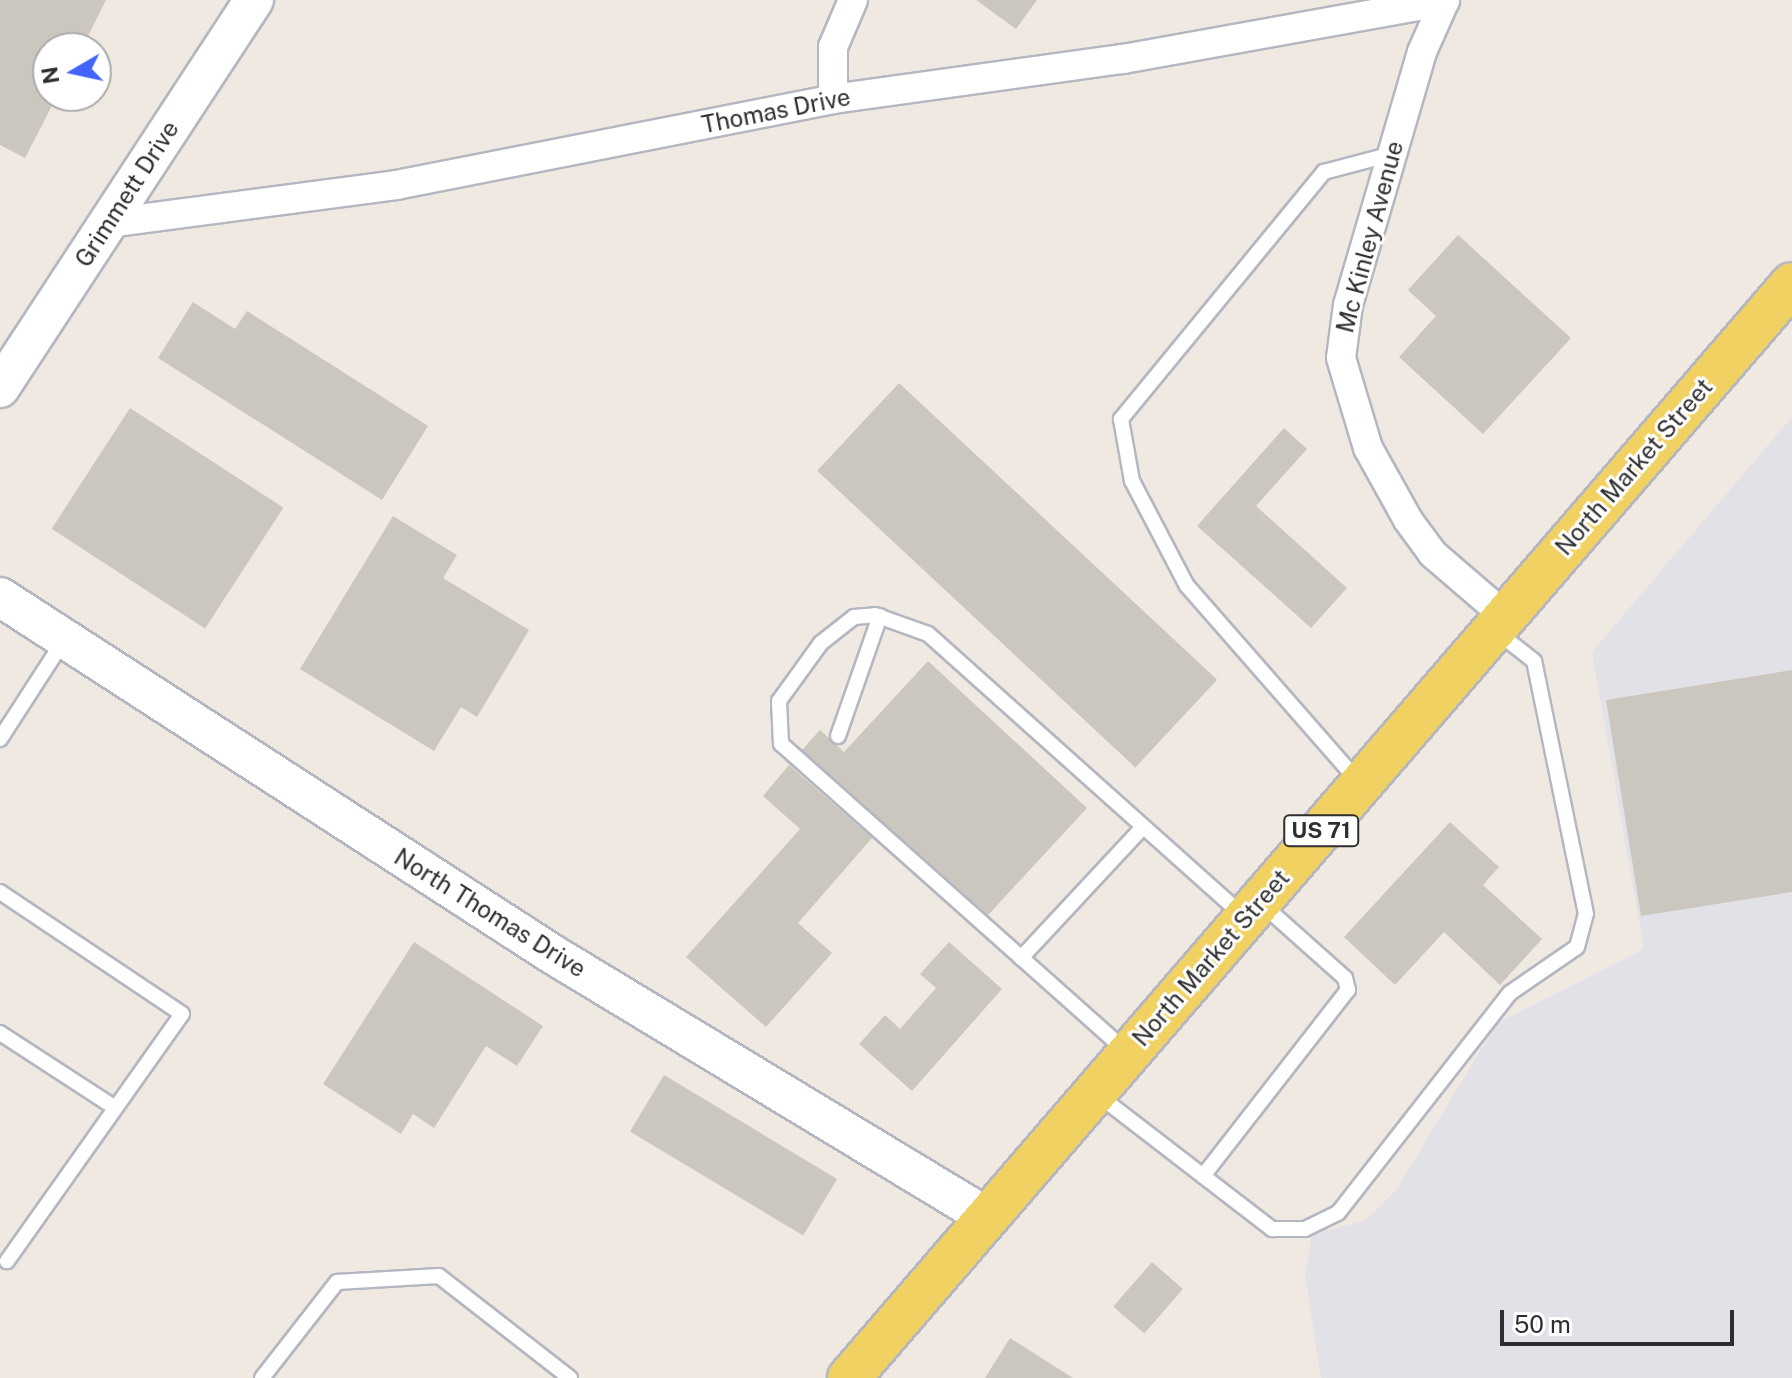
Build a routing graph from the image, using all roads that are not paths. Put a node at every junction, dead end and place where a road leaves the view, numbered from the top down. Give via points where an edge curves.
1 (254, 0) edge
2 (853, 0) edge
3 (1445, 0) edge
4 (833, 99) junction
5 (1392, 154) junction
6 (108, 223) junction
7 (1789, 293) edge
8 (0, 388) edge
9 (0, 597) edge
10 (880, 616) junction
11 (1499, 623) junction
12 (64, 639) junction
13 (838, 736) dead end
14 (0, 739) edge
15 (1361, 784) junction
16 (1143, 827) junction
17 (0, 892) edge
18 (1252, 910) junction
19 (1021, 958) junction
20 (0, 1033) edge
21 (1129, 1053) junction
22 (1095, 1093) junction
23 (114, 1107) junction
24 (1203, 1176) junction
25 (987, 1217) junction
26 (2, 1263) edge
27 (262, 1378) edge
28 (570, 1378) edge
29 (849, 1378) edge

1 - 6 street, Grimmett Drive
2 - 4 street via 833,47
3 - 4 street, Thomas Drive via 1123,59
3 - 5 street, Mc Kinley Avenue
4 - 6 street, Thomas Drive via 396,185
5 - 11 street, Mc Kinley Avenue via 1341,337 1346,389 1408,520
5 - 15 lane via 1324,172 1121,419 1132,481 1187,586
6 - 8 street, Grimmett Drive
7 - 11 main road, North Market Street / US 71
9 - 12 street, North Thomas Drive
10 - 13 lane
10 - 16 lane via 928,634
10 - 19 lane via 854,617 821,643 779,701 781,744
11 - 15 main road, North Market Street / US 71
11 - 24 lane via 1534,661 1587,932 1577,947 1510,993 1338,1213 1305,1229 1272,1229
12 - 14 lane
12 - 25 street, North Thomas Drive via 552,954
15 - 18 main road, North Market Street / US 71
16 - 18 lane
16 - 19 lane
17 - 23 lane via 182,1014
18 - 21 main road, North Market Street / US 71
18 - 24 lane via 1345,978 1348,990
19 - 21 lane
20 - 23 lane
21 - 22 main road, North Market Street / US 71
22 - 24 lane
22 - 25 main road, North Market Street / US 71
23 - 26 lane
25 - 29 main road, North Market Street / US 71
27 - 28 lane via 337,1282 439,1276

